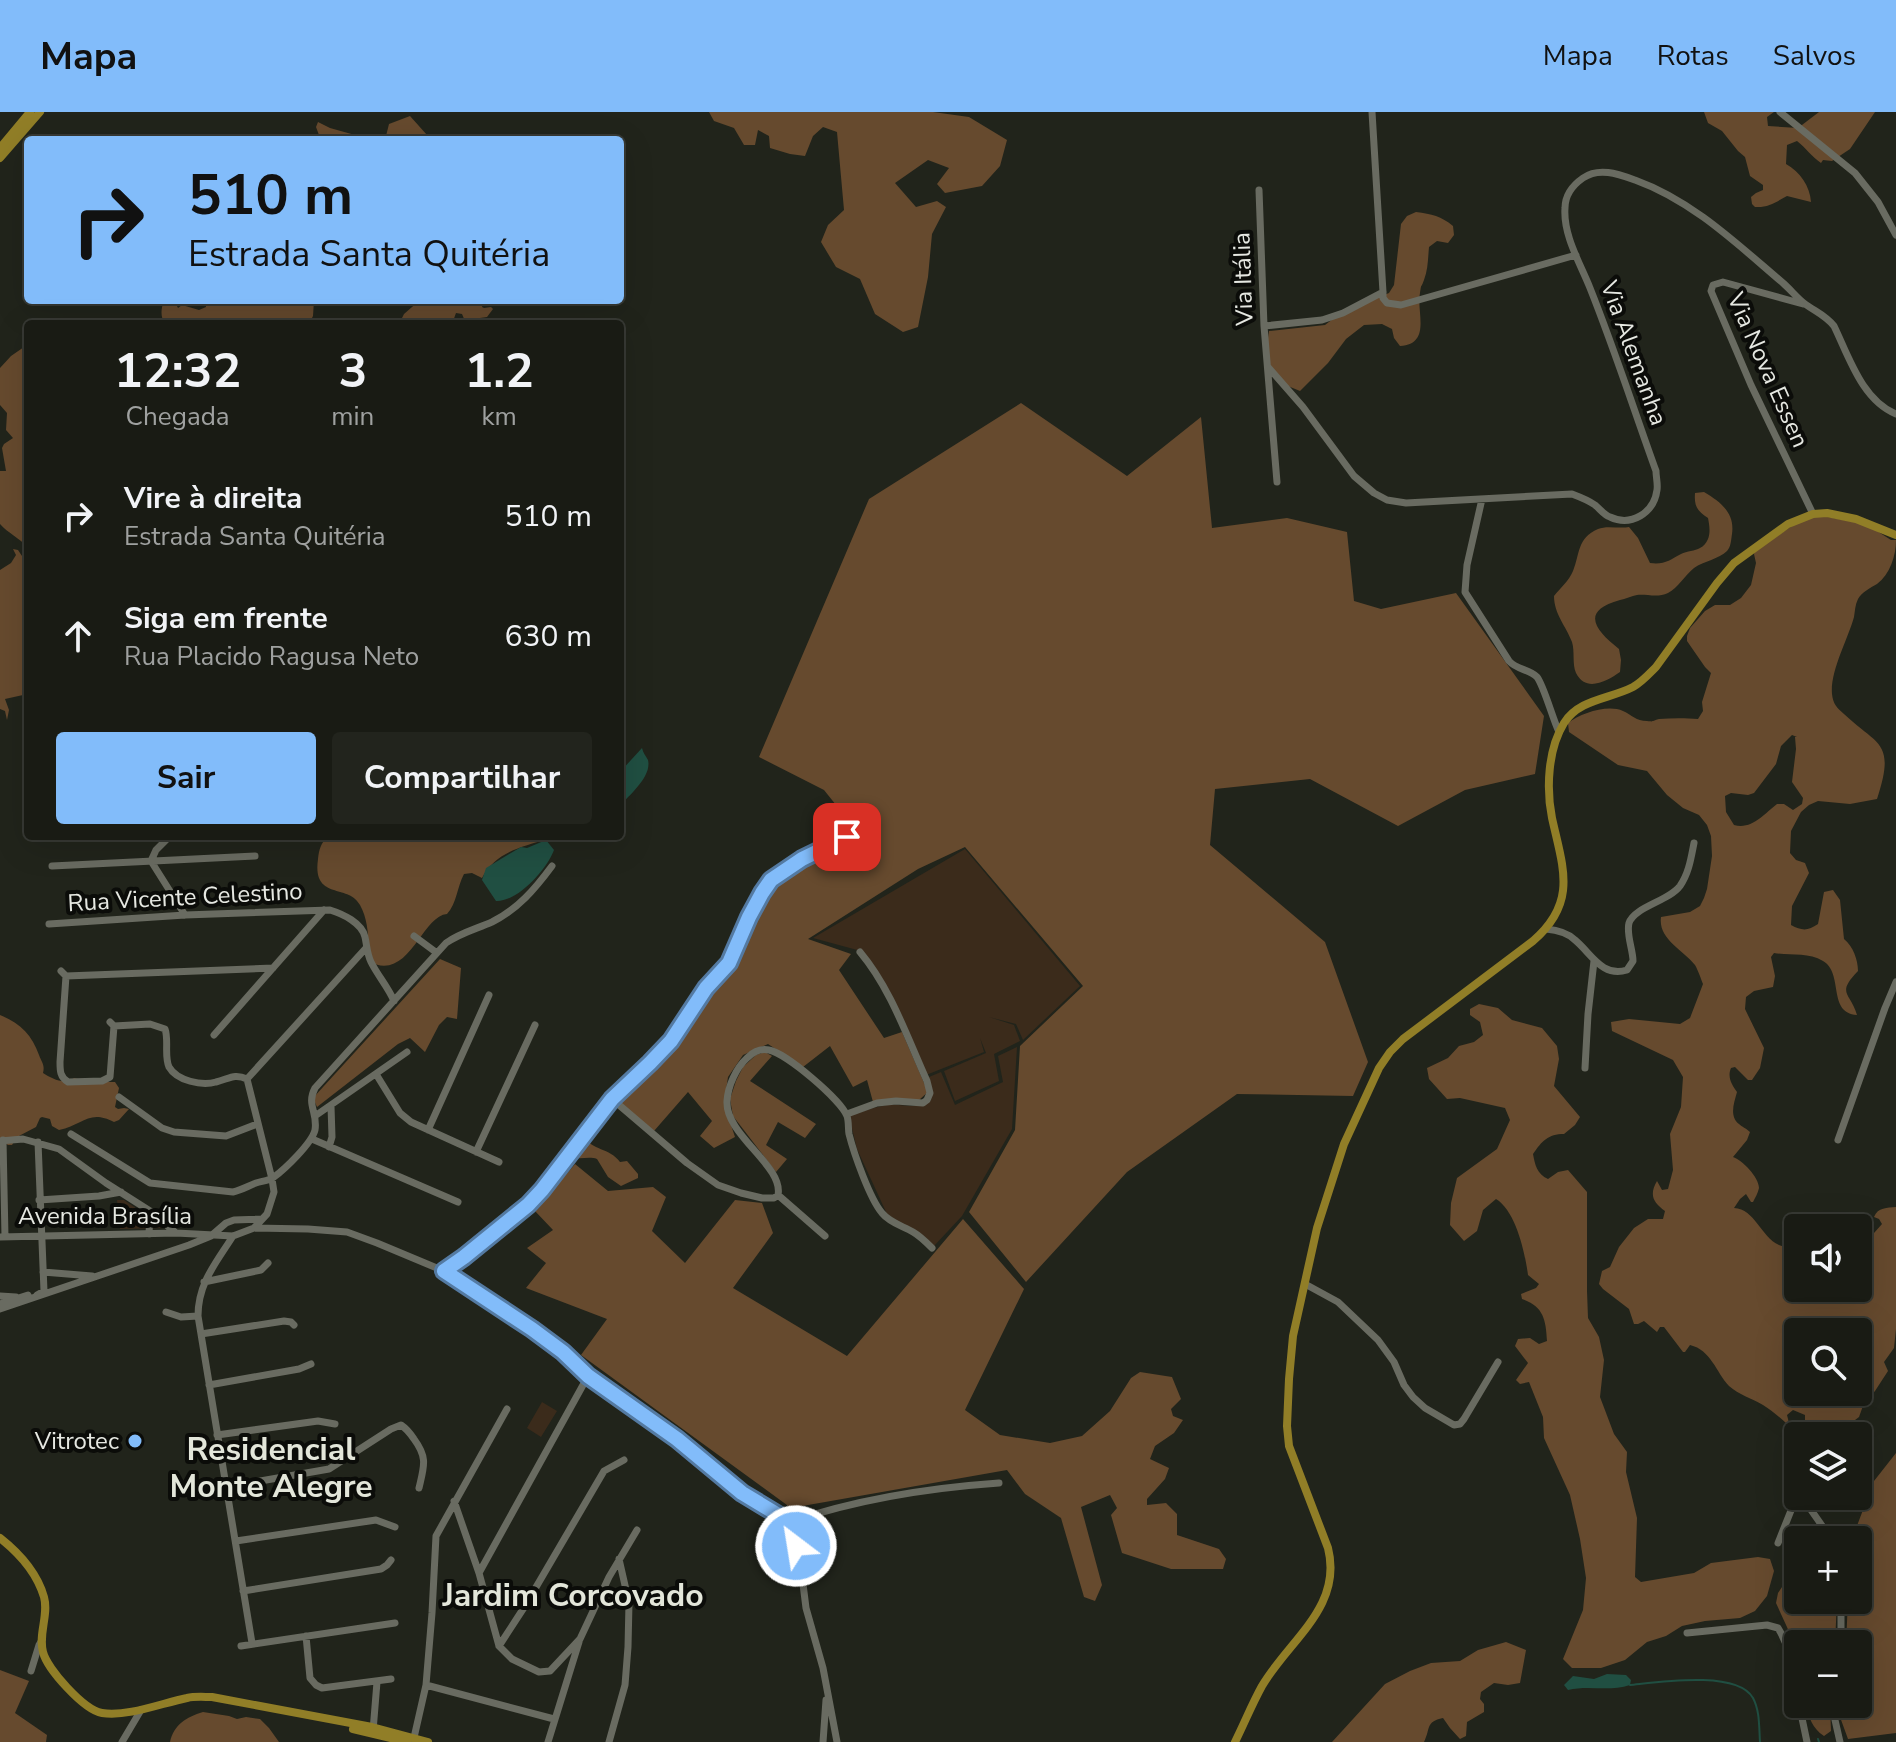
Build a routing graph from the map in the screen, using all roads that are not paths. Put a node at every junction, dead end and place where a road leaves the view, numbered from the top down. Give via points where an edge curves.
1 (30, 112) edge
2 (40, 112) edge
3 (1372, 112) edge
4 (1780, 112) edge
5 (0, 148) edge
6 (0, 158) edge
7 (1259, 190) dead end
8 (1896, 235) edge
9 (1576, 255) junction
10 (1383, 292) junction
11 (1806, 305) junction
12 (1264, 326) junction
13 (1268, 367) junction
14 (1896, 414) edge
15 (1277, 482) dead end
16 (1482, 499) junction
17 (1813, 514) junction
18 (1896, 535) edge
19 (1559, 732) junction
20 (847, 837) dead end
21 (166, 840) edge
22 (1694, 843) dead end
23 (255, 856) dead end
24 (151, 861) junction
25 (52, 866) dead end
26 (552, 866) dead end
27 (324, 910) junction
28 (185, 915) junction
29 (49, 924) dead end
30 (1546, 929) junction
31 (414, 936) dead end
32 (366, 948) junction
33 (860, 952) dead end
34 (437, 953) junction
35 (1594, 961) junction
36 (273, 968) junction
37 (1896, 982) edge
38 (489, 995) dead end
39 (394, 1001) junction
40 (535, 1025) dead end
41 (214, 1035) dead end
42 (407, 1052) dead end
43 (168, 1064) junction
44 (1585, 1068) dead end
45 (157, 1069) dead end
46 (376, 1074) junction
47 (247, 1079) junction
48 (301, 1093) dead end
49 (311, 1096) junction
50 (119, 1097) dead end
51 (612, 1099) junction
52 (331, 1106) junction
53 (847, 1114) junction
54 (315, 1116) junction
55 (257, 1124) junction
56 (428, 1130) junction
57 (71, 1134) dead end
58 (312, 1139) junction
59 (1, 1140) edge
60 (1838, 1140) dead end
61 (38, 1142) junction
62 (329, 1147) junction
63 (476, 1152) junction
64 (499, 1162) dead end
65 (272, 1179) junction
66 (106, 1183) junction
67 (121, 1192) junction
68 (778, 1195) junction
69 (99, 1196) junction
70 (39, 1200) junction
71 (458, 1202) dead end
72 (150, 1211) junction
73 (262, 1219) junction
74 (254, 1228) junction
75 (176, 1233) junction
76 (149, 1234) junction
77 (211, 1236) junction
78 (233, 1236) junction
79 (825, 1236) dead end
80 (3, 1237) edge
81 (41, 1237) junction
82 (932, 1248) dead end
83 (268, 1263) dead end
84 (444, 1271) junction
85 (43, 1272) junction
86 (94, 1276) junction
87 (204, 1282) junction
88 (1305, 1284) junction
89 (65, 1287) junction
90 (44, 1291) junction
91 (0, 1296) edge
92 (26, 1299) junction
93 (0, 1307) edge
94 (166, 1312) dead end
95 (198, 1316) junction
96 (294, 1325) dead end
97 (201, 1334) junction
98 (1498, 1362) dead end
99 (311, 1364) dead end
100 (588, 1376) junction
101 (209, 1385) junction
102 (507, 1409) dead end
103 (335, 1424) dead end
104 (217, 1435) junction
105 (624, 1460) dead end
106 (999, 1483) dead end
107 (226, 1487) junction
108 (419, 1488) dead end
109 (454, 1501) junction
110 (790, 1522) junction
111 (1785, 1526) edge
112 (1822, 1526) edge
113 (395, 1527) dead end
114 (1784, 1528) edge
115 (637, 1530) dead end
116 (1, 1540) edge
117 (236, 1541) junction
118 (1778, 1543) dead end
119 (489, 1556) junction
120 (619, 1559) junction
121 (391, 1560) dead end
122 (475, 1561) junction
123 (479, 1573) junction
124 (243, 1591) junction
125 (395, 1623) dead end
126 (1687, 1633) dead end
127 (306, 1636) junction
128 (580, 1639) junction
129 (1784, 1639) edge
130 (42, 1640) junction
131 (252, 1643) junction
132 (241, 1646) dead end
133 (499, 1646) junction
134 (31, 1671) dead end
135 (391, 1679) dead end
136 (377, 1682) junction
137 (426, 1685) junction
138 (827, 1694) junction
139 (141, 1710) junction
140 (1802, 1718) edge
141 (1835, 1718) edge
142 (554, 1719) junction
143 (373, 1730) junction
144 (411, 1741) edge
145 (122, 1742) edge
146 (428, 1742) edge
147 (548, 1742) edge
148 (609, 1742) edge
149 (823, 1742) edge
150 (837, 1742) edge
151 (1235, 1742) edge
152 (1807, 1742) edge
153 (1840, 1742) edge

1 - 5 main road
2 - 6 main road
3 - 10 street
4 - 8 street via 1855,173
7 - 12 street, Via Itália
9 - 10 street via 1401,305 1387,303
9 - 11 street, Via Alemanha via 1565,218 1569,192 1589,174 1620,174 1692,208
9 - 16 street, Via Alemanha via 1656,471 1654,501 1638,518 1624,521 1572,494
10 - 12 street via 1322,320
11 - 14 street, Via Alemanha via 1834,326 1872,397
11 - 17 street, Via Nova Essen via 1723,282 1711,291
12 - 13 street, Via Itália
13 - 15 street, Via Itália
13 - 16 street, Via Alemanha via 1354,476 1374,493 1406,503
16 - 19 street via 1465,592 1509,661 1536,676
17 - 18 main road via 1856,519
17 - 19 main road via 1788,524 1734,563 1637,685 1577,709
19 - 30 main road via 1549,793 1564,881 1560,904
20 - 51 street via 771,880 729,963 671,1041
21 - 24 street
22 - 35 street via 1679,888 1631,919 1630,967 1618,972
23 - 24 street
24 - 25 street
24 - 28 street
26 - 34 street via 512,910 456,936
27 - 28 street, Rua Vicente Celestino
27 - 32 street via 357,925
27 - 36 street
28 - 29 street, Rua Vicente Celestino
30 - 35 street via 1568,934
30 - 88 main road via 1403,1039 1384,1060 1338,1162
31 - 34 street
32 - 39 street
32 - 47 street
33 - 53 street via 884,985 930,1093 923,1103 877,1103
34 - 39 street
35 - 44 street
36 - 41 street
36 - 43 street via 63,973 64,1079 110,1077 112,1024 165,1029
37 - 60 street
38 - 56 street
39 - 49 street
40 - 63 street
42 - 46 street
43 - 45 street
43 - 47 street via 193,1082 236,1075
46 - 52 street
46 - 56 street via 400,1113
47 - 55 street
48 - 49 street
49 - 54 street
50 - 55 street via 174,1132 226,1136
51 - 68 street via 718,1185 762,1198
51 - 84 street via 528,1205
52 - 54 street
52 - 62 street
53 - 68 street via 821,1086 772,1050 759,1050 741,1065 729,1089 728,1110 774,1176
53 - 82 street via 855,1153 878,1207
54 - 58 street
55 - 65 street
56 - 63 street
57 - 65 street via 150,1183 233,1192
58 - 62 street
58 - 65 street
59 - 61 street
59 - 80 street
61 - 66 street via 59,1149
61 - 70 street
62 - 71 street
63 - 64 street
65 - 73 street via 272,1201
66 - 67 street
66 - 69 street
67 - 69 street
67 - 72 street
68 - 79 street
69 - 70 street
70 - 81 street
72 - 75 street
72 - 76 street
73 - 74 street
73 - 77 street via 234,1220
74 - 78 street
74 - 84 street via 347,1232
75 - 76 street, Avenida Brasília
75 - 77 street, Avenida Brasília
76 - 81 street, Avenida Brasília
77 - 78 street, Avenida Brasília
77 - 86 street
78 - 87 street
80 - 81 street, Avenida Brasília
81 - 85 street
83 - 87 street via 261,1270
84 - 100 street via 532,1329
85 - 86 street
85 - 90 street
86 - 89 street
87 - 95 street
88 - 98 street via 1338,1302 1378,1340 1413,1397 1454,1425 1468,1413
88 - 151 main road via 1290,1357 1287,1436 1328,1548 1330,1578 1319,1611 1262,1686
89 - 90 street
89 - 92 street
90 - 92 street
91 - 92 street
92 - 93 street
94 - 95 street
95 - 97 street
96 - 97 street via 284,1321
97 - 101 street
99 - 101 street
100 - 110 street via 742,1493
100 - 119 street
101 - 104 street
102 - 109 street
103 - 104 street via 318,1421
104 - 107 street
105 - 133 street via 604,1471
106 - 110 street via 884,1496
107 - 108 street via 329,1469 401,1425 423,1450
107 - 117 street
109 - 122 street
109 - 137 street via 436,1536
110 - 138 street
111 - 112 street via 1796,1498 1802,1497
113 - 117 street via 376,1520
114 - 118 street
115 - 120 street
116 - 130 main road via 22,1557 40,1586 45,1607
117 - 124 street
119 - 122 street
119 - 123 street
120 - 128 street
120 - 148 street via 629,1603 628,1647 625,1685
121 - 124 street via 381,1569
122 - 123 street
123 - 133 street
124 - 131 street
125 - 127 street
126 - 129 street via 1767,1625 1778,1628
127 - 131 street
127 - 136 street via 310,1678 316,1685
128 - 133 street via 545,1672 512,1659
128 - 142 street
130 - 134 street
130 - 139 main road via 49,1664 91,1709
131 - 132 street
135 - 136 street
136 - 143 street
137 - 142 street
137 - 144 street
138 - 149 street
138 - 150 street
139 - 143 main road via 212,1697
139 - 145 street
140 - 152 street
141 - 153 street
142 - 147 street
143 - 144 main road
144 - 146 main road

